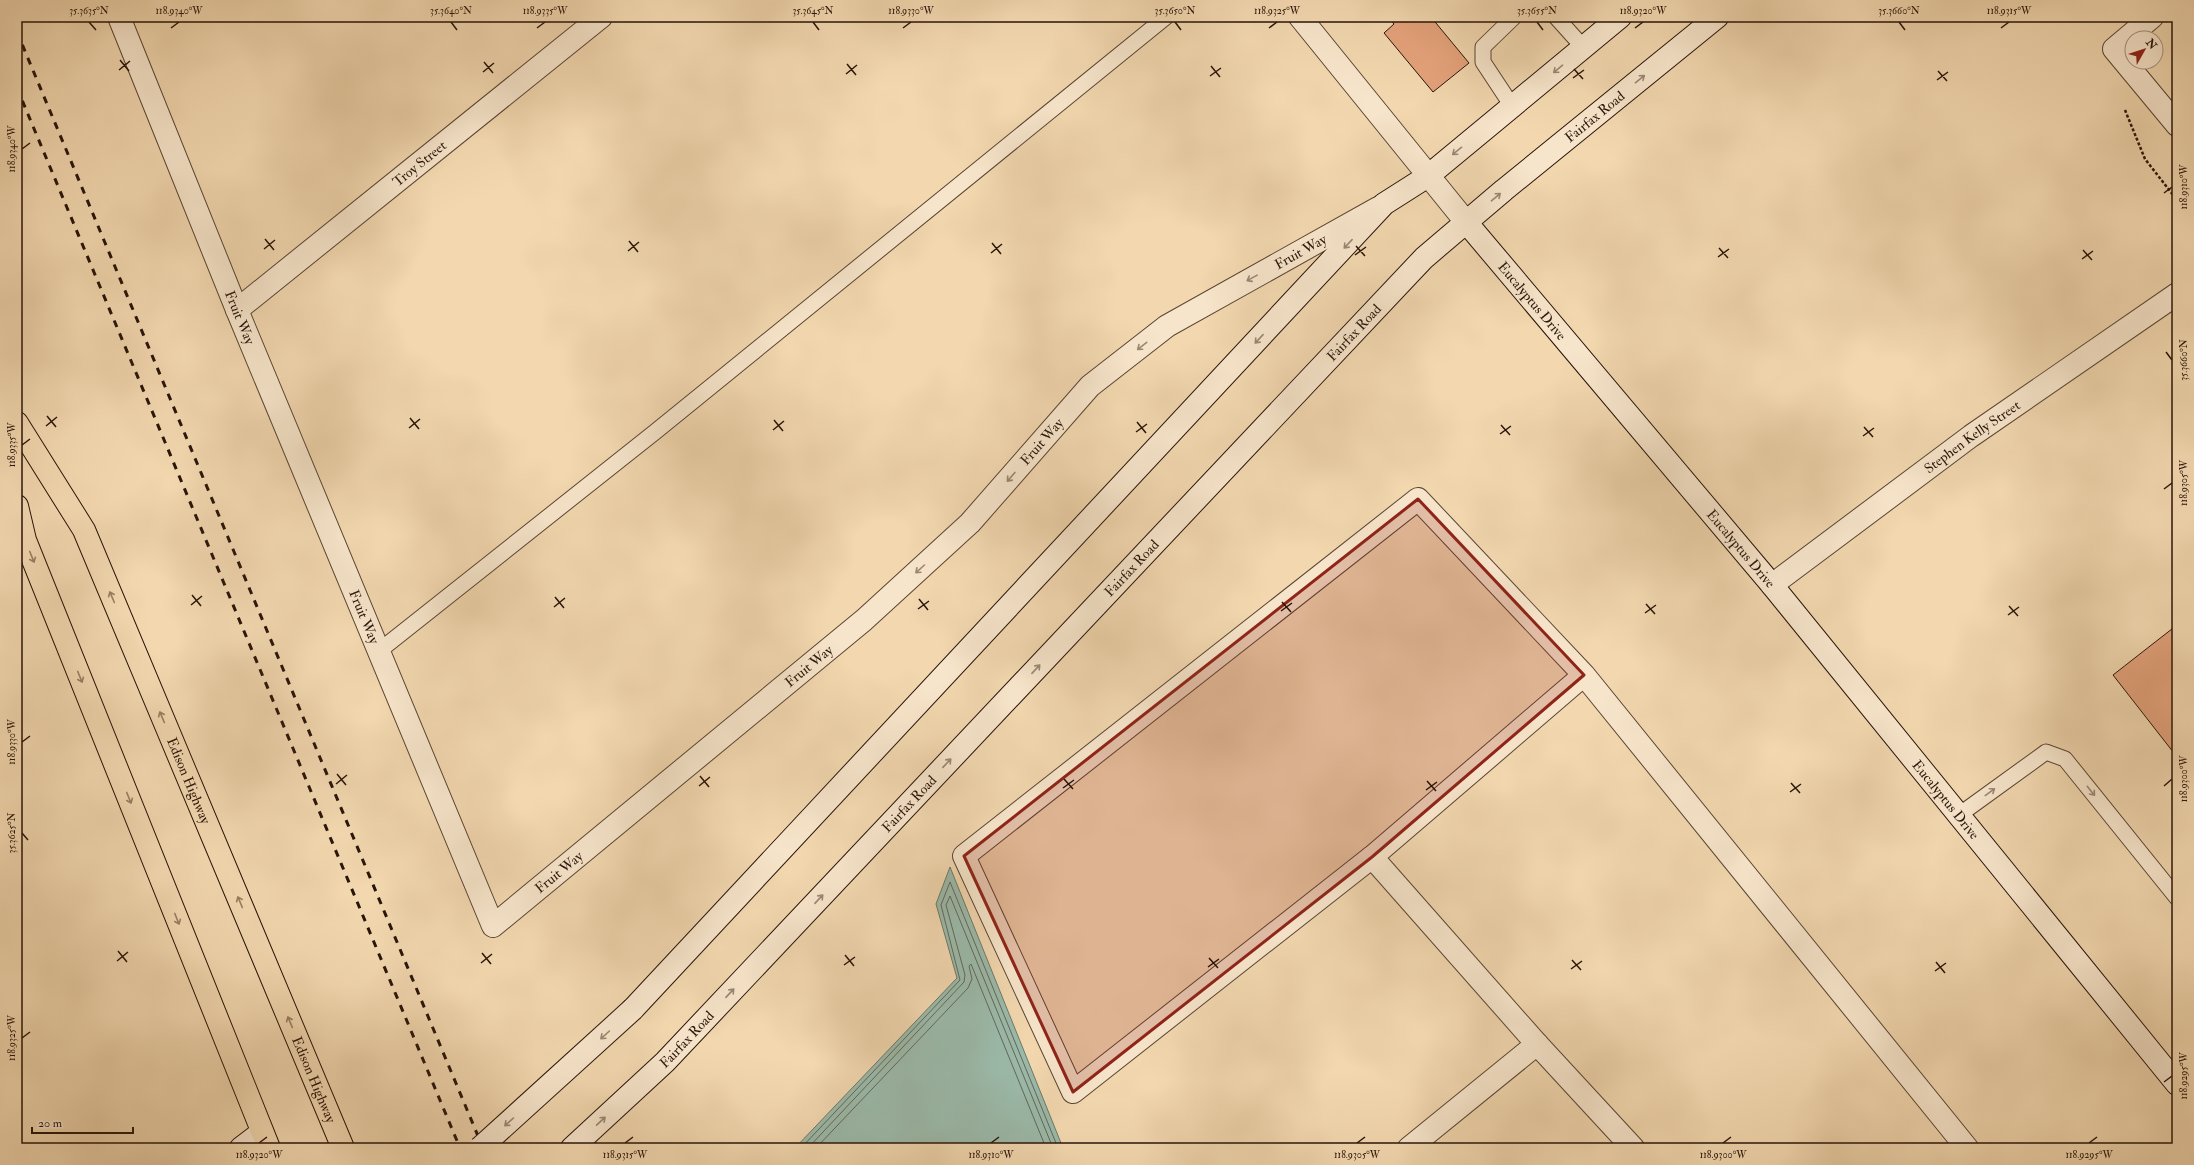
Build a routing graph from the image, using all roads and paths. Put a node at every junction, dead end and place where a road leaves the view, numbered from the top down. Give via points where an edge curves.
1 (119, 17) edge
2 (601, 17) edge
3 (1166, 17) edge
4 (1300, 17) edge
5 (1514, 17) edge
6 (1556, 17) edge
7 (1620, 17) edge
8 (1717, 17) edge
9 (2152, 17) edge
10 (1583, 47) junction
11 (1512, 106) junction
12 (2177, 125) edge
13 (1428, 176) junction
14 (1384, 204) junction
15 (1466, 222) junction
16 (2177, 294) edge
17 (237, 310) junction
18 (17, 423) edge
19 (17, 506) edge
20 (1772, 585) junction
21 (379, 651) junction
22 (1584, 675) junction
23 (1959, 815) junction
24 (1372, 857) junction
25 (2177, 898) edge
26 (1537, 1044) junction
27 (2177, 1084) edge
28 (266, 1140) edge
29 (241, 1148) edge
30 (343, 1148) edge
31 (480, 1148) edge
32 (572, 1148) edge
33 (1409, 1148) edge
34 (1633, 1148) edge
35 (1967, 1148) edge

1 - 17 street, Fruit Way
2 - 17 street, Troy Street
3 - 21 lane via 655,432
4 - 13 street, Eucalyptus Drive
5 - 11 lane via 1483,47 1483,62
6 - 10 lane
7 - 10 street
15 -> 8 street, Fairfax Road
9 - 12 street via 2114,49
10 -> 11 street
11 -> 13 street
13 - 14 street
13 - 15 street, Eucalyptus Drive
14 -> 21 street, Fruit Way via 1167,326 1090,386 970,523 864,620 493,926
14 -> 31 street, bridge via 633,1008
15 - 20 street, Eucalyptus Drive
32 -> 15 street, Fairfax Road via 665,1062 1424,258
16 - 20 street, Stephen Kelly Street via 1971,436
17 - 21 street, Fruit Way
30 -> 18 main road, Edison Highway via 84,530
19 -> 28 main road via 25,540
20 - 23 street, Eucalyptus Drive
22 - 24 street
22 - 24 street via 1418,499 964,856 1073,1092
22 - 35 street
23 -> 25 lane via 2046,752 2065,759
23 - 27 street, Eucalyptus Drive
24 - 26 street
26 - 33 street
26 - 34 street
28 - 29 street

